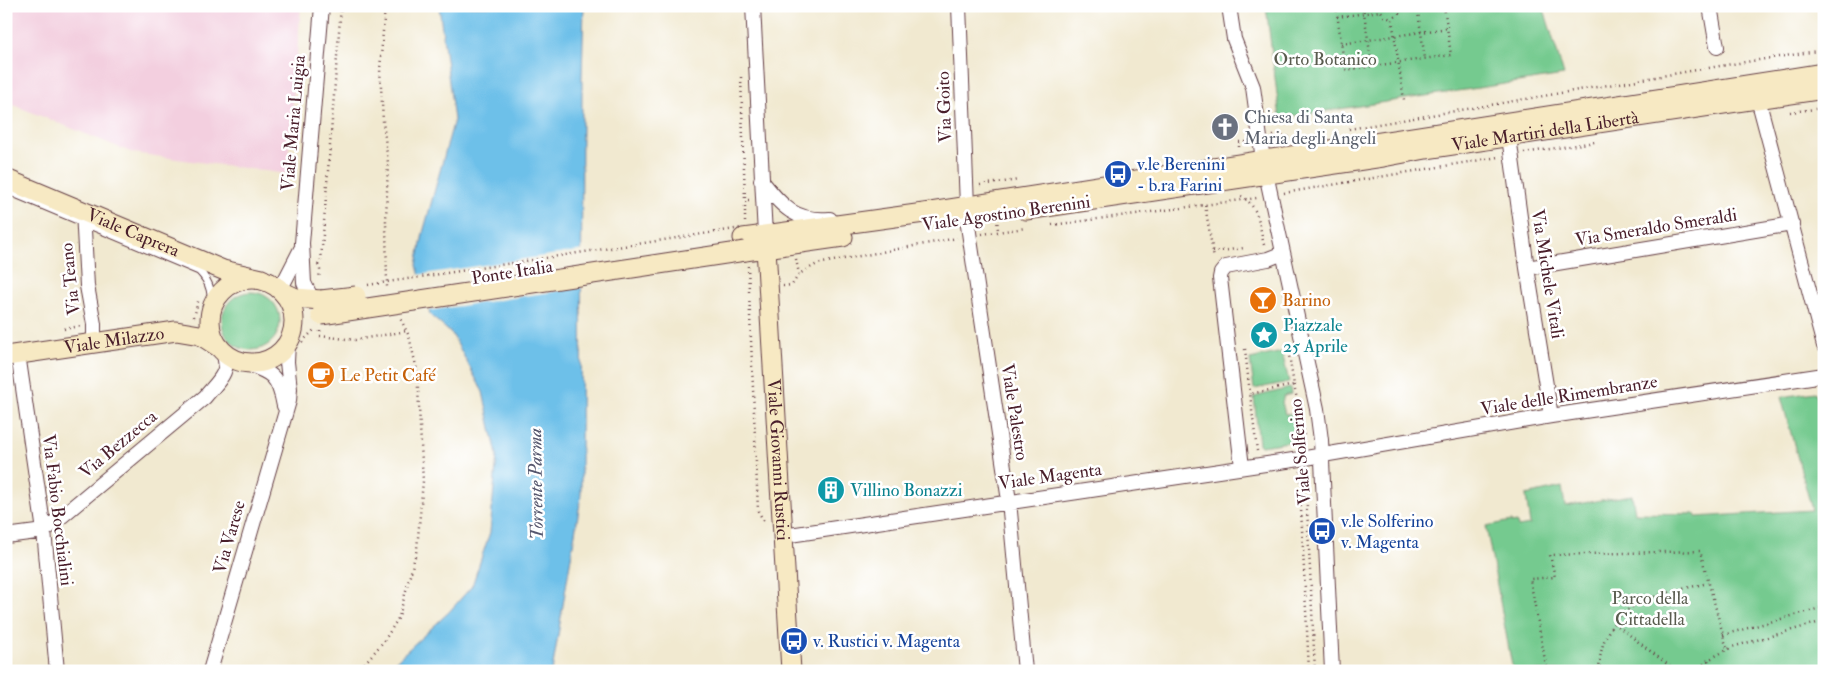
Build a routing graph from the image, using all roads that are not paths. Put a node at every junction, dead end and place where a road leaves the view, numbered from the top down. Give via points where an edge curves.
1 (322, 6) edge
2 (753, 6) edge
3 (959, 6) edge
4 (1229, 6) edge
5 (1710, 6) edge
6 (1716, 47) dead end
7 (1824, 73) edge
8 (1824, 89) edge
9 (1758, 99) junction
10 (1510, 146) junction
11 (1265, 167) junction
12 (6, 179) edge
13 (761, 180) junction
14 (6, 190) edge
15 (924, 212) junction
16 (967, 212) junction
17 (83, 217) junction
18 (1792, 224) junction
19 (744, 234) joint
20 (766, 242) junction
21 (302, 243) junction
22 (1283, 252) junction
23 (1527, 268) junction
24 (262, 279) junction
25 (282, 291) junction
26 (210, 312) junction
27 (321, 313) junction
28 (291, 336) junction
29 (94, 342) junction
30 (1824, 346) edge
31 (220, 349) junction
32 (12, 355) edge
33 (241, 362) junction
34 (1824, 375) edge
35 (283, 414) junction
36 (1551, 416) junction
37 (1321, 454) junction
38 (1242, 467) junction
39 (1009, 501) junction
40 (44, 531) junction
41 (776, 532) junction
42 (6, 536) edge
43 (57, 671) edge
44 (210, 671) edge
45 (791, 671) edge
46 (1025, 671) edge
47 (1332, 671) edge

1 - 21 street, Viale Maria Luigia
2 - 13 street
3 - 16 street, Via Goito
4 - 11 street, Viale Solferino via 1234,39 1254,87
5 - 6 street
7 - 11 main road via 1413,136
8 - 9 main road, Viale Martiri della Libertà
9 - 10 main road, Viale Martiri della Libertà
9 - 18 street
10 - 11 main road, Viale Martiri della Libertà
10 - 23 street, Via Michele Vitali
11 - 16 main road, Viale Agostino Berenini
11 - 22 street, Viale Solferino
12 - 17 main road, Viale Caprera
13 - 15 street via 787,209 809,219 831,219 870,212
13 - 20 street
14 - 17 lane, Viale Caprera
15 - 16 main road, Viale Agostino Berenini
15 - 20 main road, Viale Agostino Berenini
16 - 20 main road, Viale Agostino Berenini
16 - 39 street, Viale Palestro
17 - 24 main road, Viale Caprera via 223,270
17 - 26 lane, Viale Caprera via 199,271 211,291
17 - 29 street, Via Teano
18 - 23 street, Via Smeraldo Smeraldi
18 - 30 street
19 - 20 main road, Viale Agostino Berenini
19 - 27 main road, Ponte Italia, bridge
20 - 41 main road, Viale Giovanni Rustici
21 - 25 street, Viale Maria Luigia
21 - 27 street, Viale Maria Luigia via 303,278
22 - 37 street, Viale Solferino via 1317,409
22 - 38 street via 1265,259 1230,265 1221,273
23 - 36 street, Via Michele Vitali
24 - 25 main road
24 - 26 main road via 249,278 226,286 212,303
25 - 27 main road, Ponte Italia
25 - 28 main road via 293,309
26 - 31 main road via 210,332
27 - 28 main road, Ponte Italia
28 - 33 main road via 275,356 253,363
28 - 35 street, Via Varese via 287,368 290,393
29 - 31 main road, Viale Milazzo via 176,331 200,335
29 - 32 main road, Viale Milazzo
31 - 33 main road
31 - 40 street, Via Bezzecca via 226,365 224,375 204,397
32 - 40 street, Via Fabio Bocchialini
33 - 35 street, Via Varese via 275,378 281,392
34 - 36 street, Viale delle Rimembranze
35 - 44 street, Via Varese
36 - 37 street, Viale delle Rimembranze
37 - 38 street, Viale Magenta
37 - 47 street, Viale Solferino
38 - 39 street, Viale Magenta
39 - 41 street, Viale Magenta
39 - 46 street, Viale Palestro
40 - 42 street
40 - 43 street, Via Fabio Bocchialini
41 - 45 main road, Viale Giovanni Rustici

